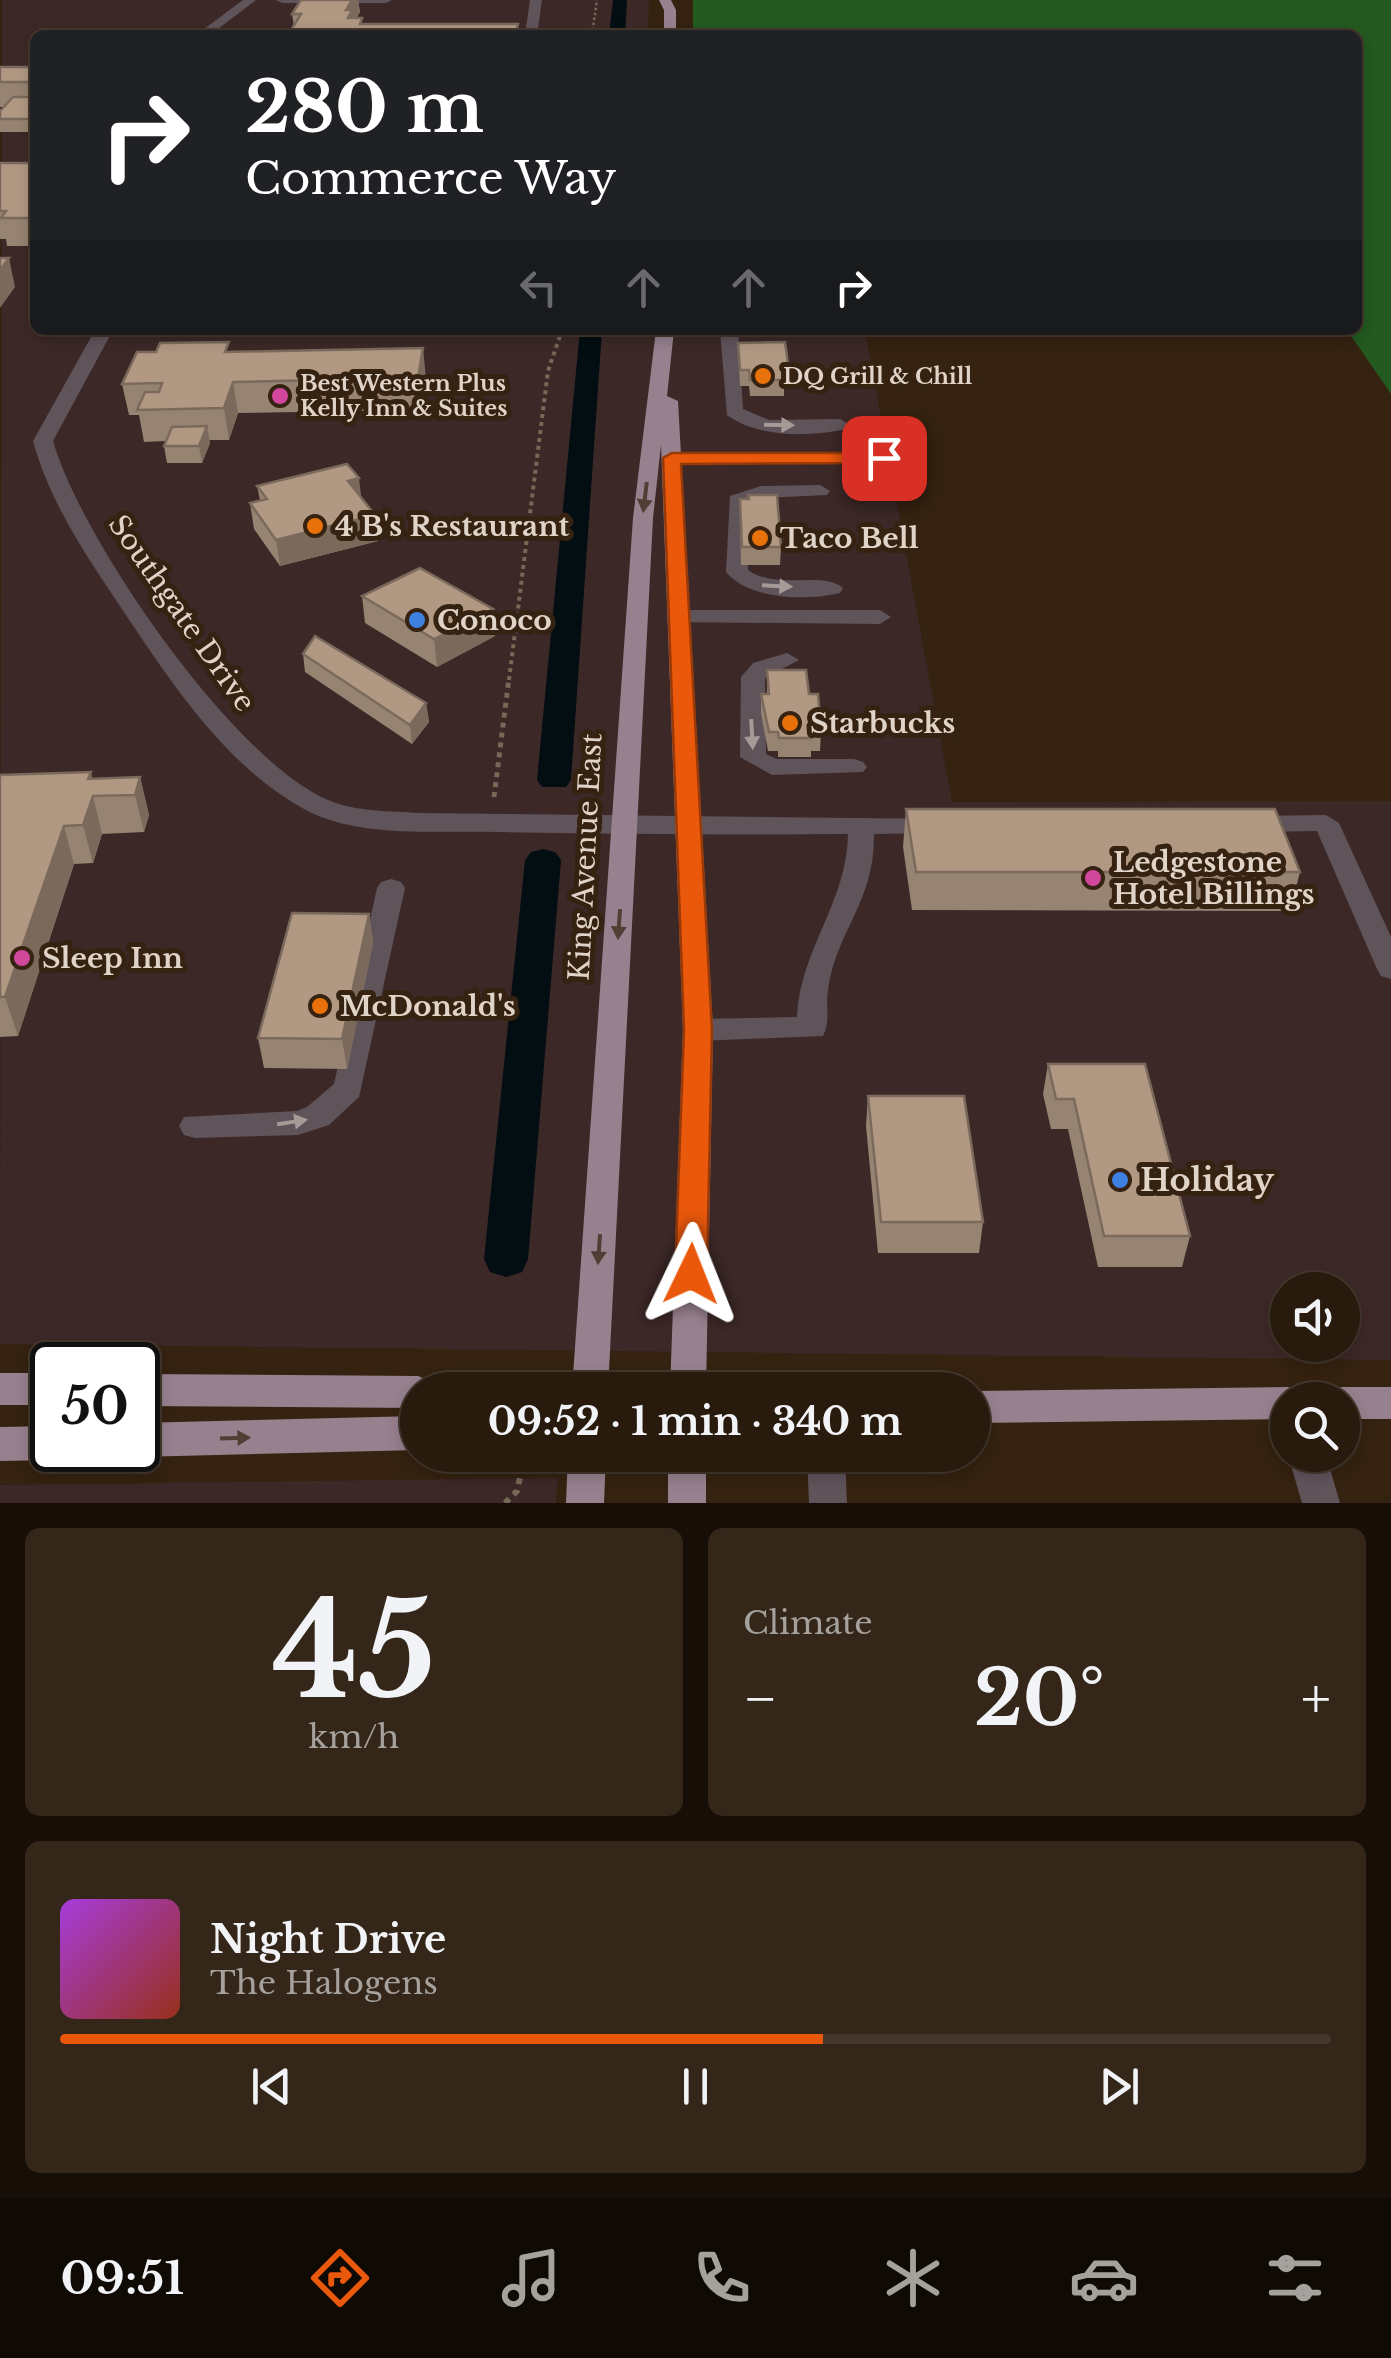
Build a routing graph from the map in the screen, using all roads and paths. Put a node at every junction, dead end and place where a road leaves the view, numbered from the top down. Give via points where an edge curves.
1 (250, 0) edge
2 (282, 0) edge
3 (386, 0) edge
4 (536, 0) edge
5 (597, 0) edge
6 (666, 0) edge
7 (209, 30) edge
8 (533, 30) edge
9 (593, 30) edge
10 (670, 30) edge
11 (101, 335) edge
12 (558, 335) edge
13 (664, 335) edge
14 (665, 335) edge
15 (729, 335) edge
16 (840, 425) dead end
17 (672, 458) junction
18 (884, 458) dead end
19 (820, 491) dead end
20 (832, 588) dead end
21 (680, 617) junction
22 (880, 617) dead end
23 (787, 660) dead end
24 (854, 767) dead end
25 (494, 797) dead end
26 (1230, 824) edge
27 (958, 825) edge
28 (691, 826) junction
29 (861, 826) junction
30 (625, 827) junction
31 (391, 888) dead end
32 (1391, 969) edge
33 (698, 1030) junction
34 (195, 1126) dead end
35 (591, 1372) edge
36 (688, 1372) edge
37 (0, 1389) edge
38 (30, 1389) edge
39 (160, 1390) edge
40 (400, 1392) edge
41 (1270, 1403) edge
42 (1360, 1403) edge
43 (1391, 1403) edge
44 (990, 1407) edge
45 (400, 1433) edge
46 (160, 1439) edge
47 (30, 1443) edge
48 (0, 1444) edge
49 (521, 1472) edge
50 (586, 1472) edge
51 (687, 1472) edge
52 (827, 1472) edge
53 (1312, 1472) edge
54 (505, 1503) edge
55 (585, 1503) edge
56 (687, 1503) edge
57 (828, 1503) edge
58 (1321, 1503) edge

1 - 7 street
2 - 3 street
4 - 8 street
5 - 9 path
6 - 10 main road
11 - 30 street, Southgate Drive via 43,440 50,470 144,624 233,740 318,806 374,817
12 - 25 path via 548,372
13 -> 30 main road, King Avenue East via 643,518
14 - 17 main road, King Avenue East
15 -> 16 street via 734,412 742,420
17 - 18 street
17 - 21 main road, King Avenue East
19 -> 20 street via 760,492 736,500 737,572 767,587
21 - 22 street
21 - 28 main road, King Avenue East
23 -> 24 street via 753,677 754,757 772,767
26 - 32 street via 1326,823
27 - 29 street, Southgate Drive
28 - 29 street, Southgate Drive
28 - 30 street, Southgate Drive
28 - 33 main road, King Avenue East
29 - 33 street via 854,891 822,958 812,1028
30 -> 35 main road, King Avenue East
34 -> 31 street via 298,1123 318,1116 348,1089
33 - 36 main road, King Avenue East
37 - 38 main road
39 - 40 main road
41 - 44 main road
42 - 43 main road
46 -> 45 main road
47 - 48 main road
49 - 54 path via 517,1491
50 - 55 main road
51 - 56 main road
52 - 57 street
53 - 58 street

